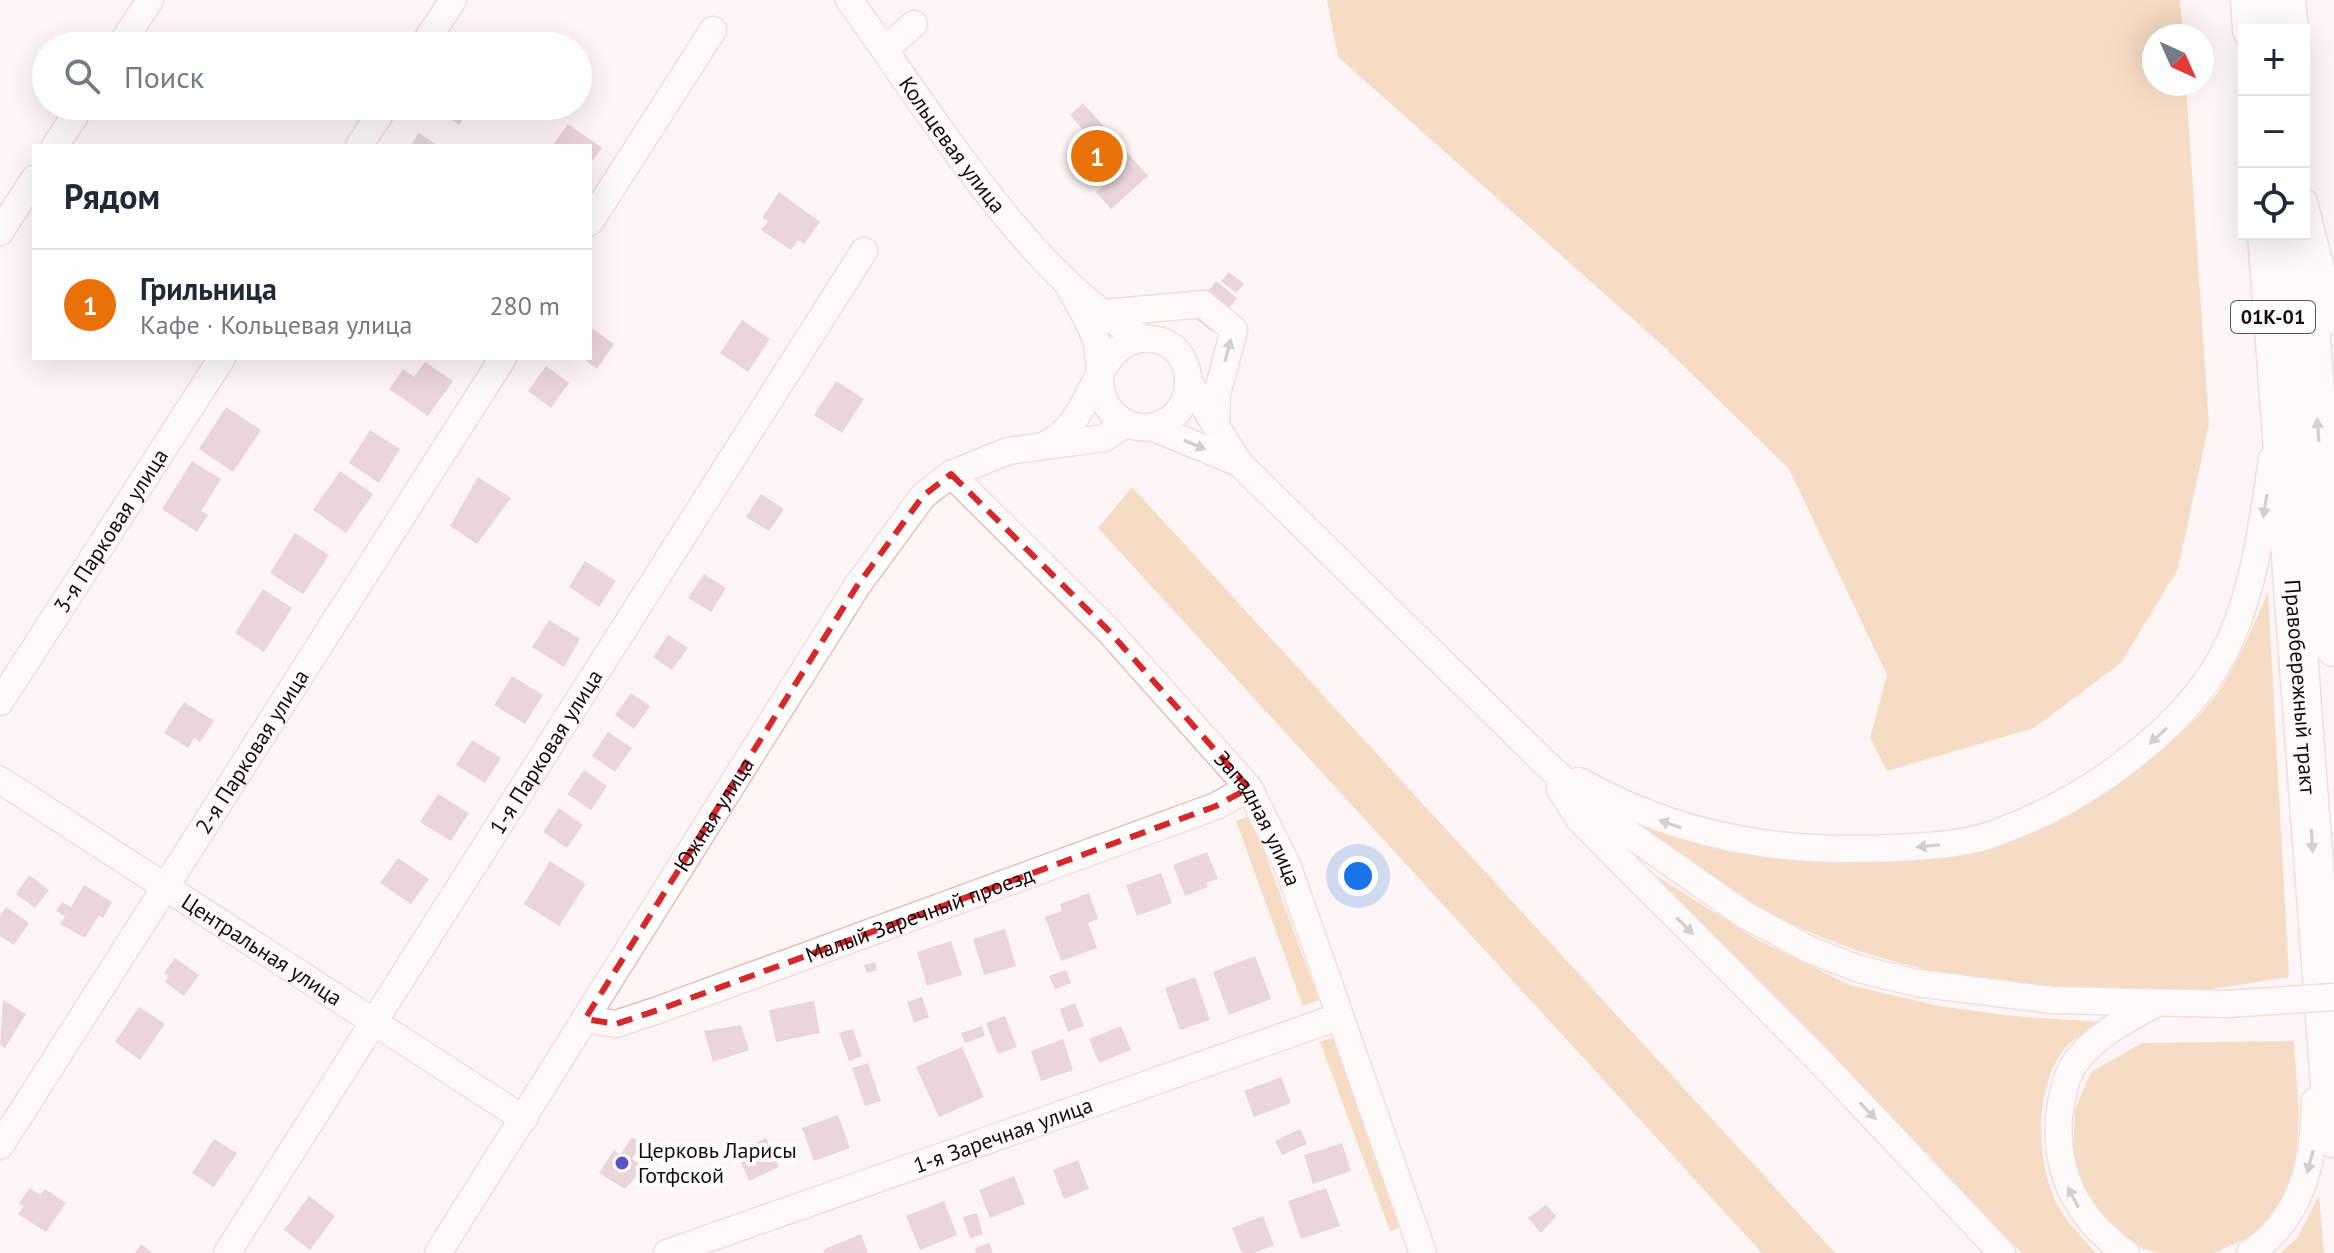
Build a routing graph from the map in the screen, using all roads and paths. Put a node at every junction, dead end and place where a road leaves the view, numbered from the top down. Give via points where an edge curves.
1 (150, 0) edge
2 (453, 0) edge
3 (849, 0) edge
4 (2250, 0) edge
5 (2286, 0) edge
6 (914, 24) dead end
7 (2252, 24) edge
8 (2288, 24) edge
9 (713, 30) dead end
10 (129, 32) edge
11 (432, 32) edge
12 (885, 49) junction
13 (72, 120) edge
14 (376, 120) edge
15 (56, 144) edge
16 (360, 144) edge
17 (32, 182) edge
18 (592, 219) edge
19 (2310, 226) edge
20 (0, 232) edge
21 (2267, 240) edge
22 (2303, 240) edge
23 (864, 251) dead end
24 (1066, 281) junction
25 (1104, 313) junction
26 (2334, 321) edge
27 (1143, 338) junction
28 (221, 360) edge
29 (502, 360) edge
30 (1101, 374) junction
31 (1190, 384) junction
32 (2279, 401) junction
33 (1139, 425) junction
34 (1216, 426) junction
35 (1048, 443) junction
36 (1239, 463) junction
37 (951, 474) junction
38 (2334, 647) edge
39 (0, 702) edge
40 (1544, 762) junction
41 (0, 780) edge
42 (1249, 788) junction
43 (167, 886) junction
44 (2329, 999) edge
45 (2157, 1003) junction
46 (1338, 1017) junction
47 (585, 1019) junction
48 (376, 1021) junction
49 (524, 1119) junction
50 (2334, 1138) edge
51 (0, 1146) edge
52 (1413, 1250) edge
53 (227, 1253) edge
54 (438, 1253) edge
55 (667, 1253) edge
56 (2002, 1253) edge
57 (2126, 1253) edge
58 (2250, 1253) edge

1 - 10 street
2 - 11 street
3 - 12 street, Кольцевая улица
4 - 7 highway
5 - 8 highway
6 - 12 street
9 - 18 street
12 - 24 street, Кольцевая улица via 1004,213
13 - 15 street
14 - 16 street
17 - 20 street
19 - 26 street
21 - 32 highway, Правобережный тракт / 01К-01
38 -> 22 highway, Правобережный тракт / 01К-01
23 - 48 street, 1-я Парковая улица
24 - 25 street
24 - 30 street via 1095,339
25 - 27 street
34 -> 25 street via 1217,394 1234,330 1203,304
27 - 30 street via 1116,349
27 - 31 street via 1171,346 1188,370
28 - 39 street, 3-я Парковая улица
29 - 43 street, 2-я Парковая улица
30 - 33 street via 1105,403
30 - 35 street via 1075,422
31 - 33 street via 1180,411 1170,420
31 - 34 street
32 -> 40 street via 2253,571 2232,637 2203,686 2162,733 2111,774 2056,807 1993,835 1929,846 1798,848 1692,831 1649,816
32 -> 44 highway, Правобережный тракт / 01К-01
33 - 35 street, Южная улица via 1104,438
33 -> 36 street
34 - 36 street
35 - 37 street, Южная улица via 1008,451
36 - 40 street
37 - 42 street, Западная улица via 1108,630
37 - 47 street, Южная улица via 923,496 857,586
40 - 45 street via 1658,857 1745,915 1810,950 1917,983 2052,1000
40 -> 56 street via 1579,819
41 - 43 street, Центральная улица
42 - 46 street, Западная улица via 1288,867
42 - 47 street, Малый Заречный проезд via 1216,806 658,1010 616,1024
43 - 48 street, Центральная улица
43 - 51 street, 2-я Парковая улица
44 - 45 street, bridge
44 - 50 highway, Правобережный тракт / 01К-01
44 -> 58 street via 2315,1146 2302,1191 2282,1226
57 -> 45 street via 2081,1213 2063,1177 2057,1142 2061,1101 2075,1062 2101,1035
46 - 52 street, Западная улица
46 - 55 street, 1-я Заречная улица
47 - 49 street, Южная улица
48 - 49 street, Центральная улица
48 - 53 street, 1-я Парковая улица
49 - 54 street, Южная улица

